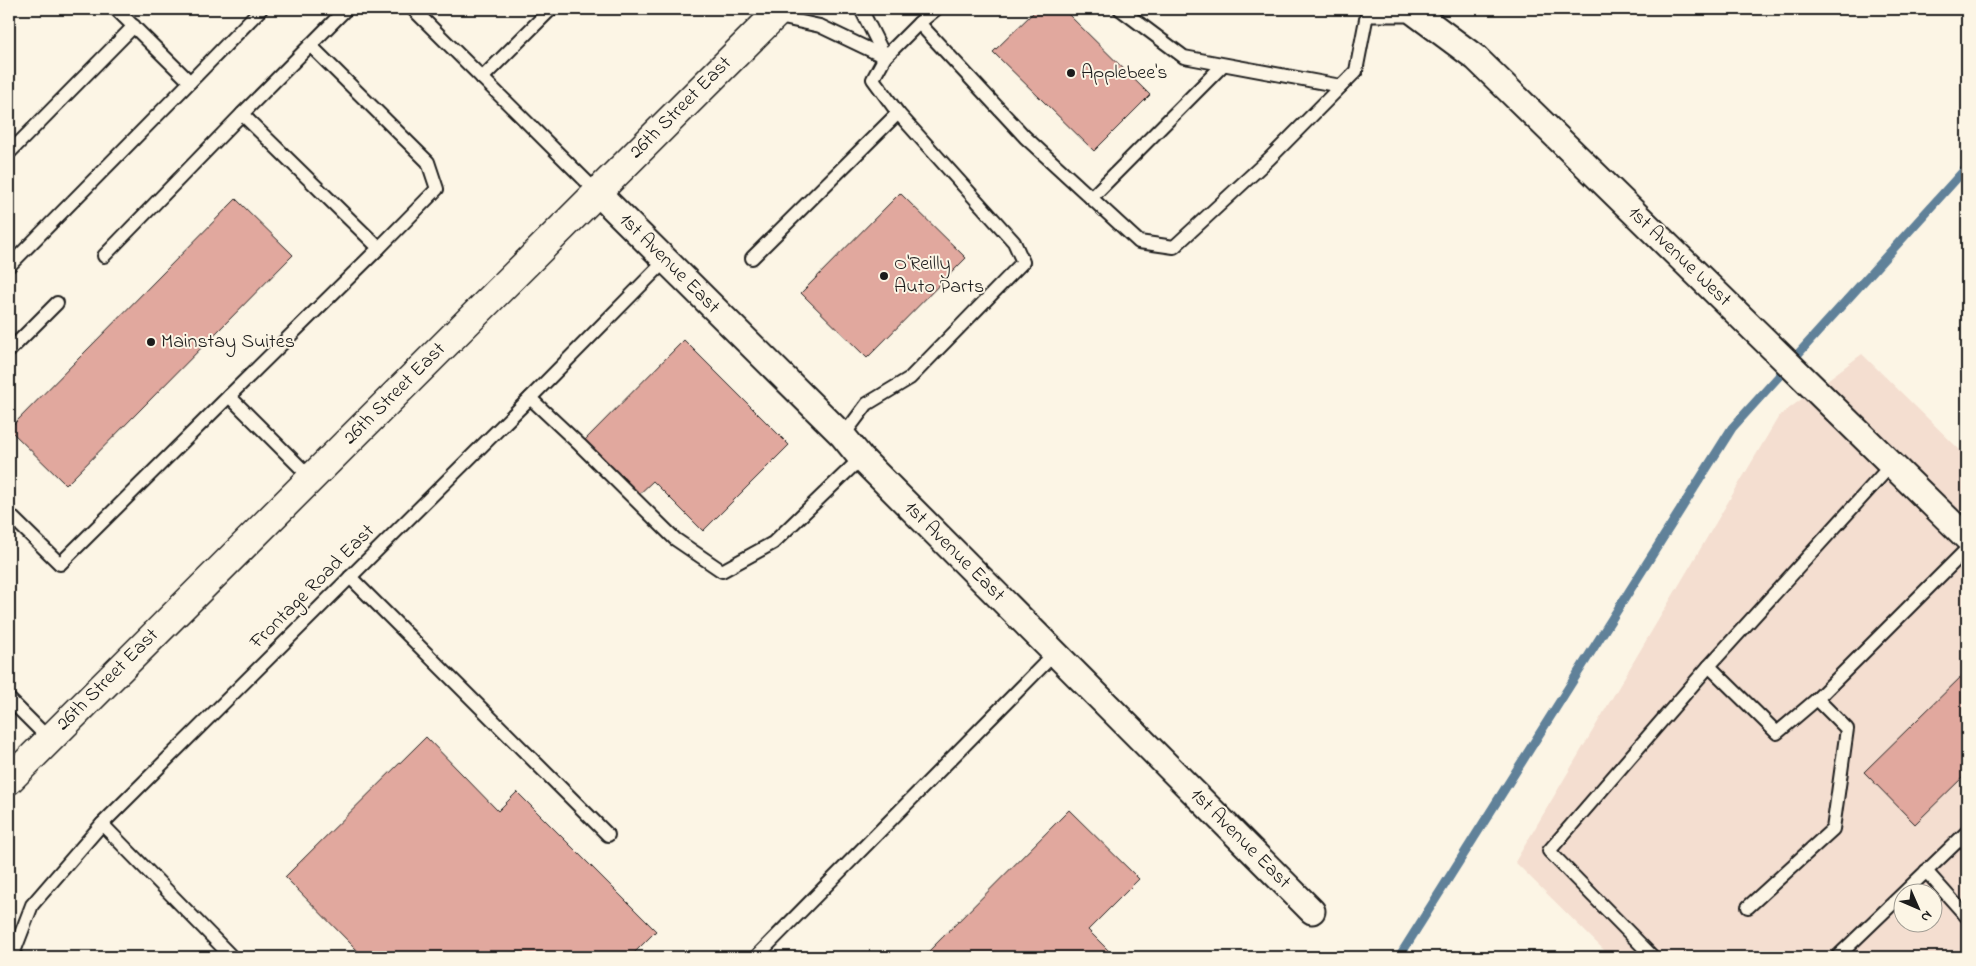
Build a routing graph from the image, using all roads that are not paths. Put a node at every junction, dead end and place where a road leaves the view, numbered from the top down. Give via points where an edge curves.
1 (116, 9) edge
2 (346, 9) edge
3 (413, 9) edge
4 (551, 9) edge
5 (861, 9) edge
6 (936, 9) edge
7 (1120, 9) edge
8 (1368, 9) edge
9 (1373, 9) edge
10 (1410, 9) edge
11 (253, 11) edge
12 (778, 12) edge
13 (919, 23) junction
14 (134, 26) junction
15 (310, 45) junction
16 (885, 57) junction
17 (1223, 65) junction
18 (482, 78) junction
19 (190, 82) junction
20 (1341, 86) junction
21 (898, 113) junction
22 (242, 114) junction
23 (9, 153) edge
24 (597, 192) junction
25 (1092, 198) junction
26 (379, 248) junction
27 (104, 256) dead end
28 (752, 258) dead end
29 (665, 261) junction
30 (9, 266) edge
31 (57, 303) dead end
32 (9, 351) edge
33 (229, 396) junction
34 (530, 398) junction
35 (843, 436) junction
36 (861, 458) junction
37 (1892, 464) junction
38 (311, 478) junction
39 (9, 514) edge
40 (1967, 538) edge
41 (1967, 550) edge
42 (350, 577) junction
43 (1055, 653) junction
44 (1709, 666) junction
45 (1817, 698) junction
46 (9, 699) edge
47 (49, 739) junction
48 (9, 780) edge
49 (102, 824) junction
50 (1967, 832) edge
51 (608, 834) dead end
52 (1926, 872) junction
53 (1748, 907) dead end
54 (1312, 911) dead end
55 (1967, 917) edge
56 (12, 957) edge
57 (232, 957) edge
58 (756, 957) edge
59 (1652, 957) edge
60 (1837, 957) edge

1 - 14 lane
2 - 15 lane
3 - 18 lane
4 - 18 lane
5 - 16 lane
6 - 13 lane
7 - 17 lane via 1184,57
8 - 20 lane via 1356,71
9 - 10 street, 1st Avenue West
10 - 37 street, 1st Avenue West via 1476,58
11 - 19 lane
12 - 16 lane via 820,26
12 - 24 main road, 26th Street East
13 - 16 lane
13 - 25 lane via 1026,137
14 - 19 lane
14 - 23 lane
15 - 22 lane
15 - 26 lane via 428,162 437,189
16 - 21 lane via 873,79
17 - 20 lane
17 - 25 lane
18 - 24 lane
19 - 30 lane
20 - 25 lane via 1269,159 1174,247 1139,242
21 - 28 lane
21 - 35 lane via 1014,242 1023,262 910,378 867,404
22 - 26 lane
22 - 27 lane
24 - 29 street, 1st Avenue East
24 - 38 main road, 26th Street East
26 - 33 lane
29 - 34 lane, Frontage Road East
29 - 35 street, 1st Avenue East
31 - 32 lane
33 - 38 lane
33 - 39 lane via 60,564
34 - 36 lane via 675,539 722,571 773,543
34 - 42 lane, Frontage Road East
35 - 36 street, 1st Avenue East
36 - 43 street, 1st Avenue East
37 - 40 street, 1st Avenue West
37 - 44 lane
38 - 47 main road, 26th Street East
41 - 45 lane
42 - 49 lane, Frontage Road East
42 - 51 lane
43 - 54 street, 1st Avenue East
43 - 58 lane
44 - 45 lane via 1778,733
44 - 59 lane via 1549,851
45 - 53 lane via 1847,728 1833,829
46 - 47 lane
47 - 48 main road, 26th Street East
49 - 56 lane, Frontage Road East via 32,905
49 - 57 lane
50 - 52 lane
52 - 55 lane
52 - 60 lane

